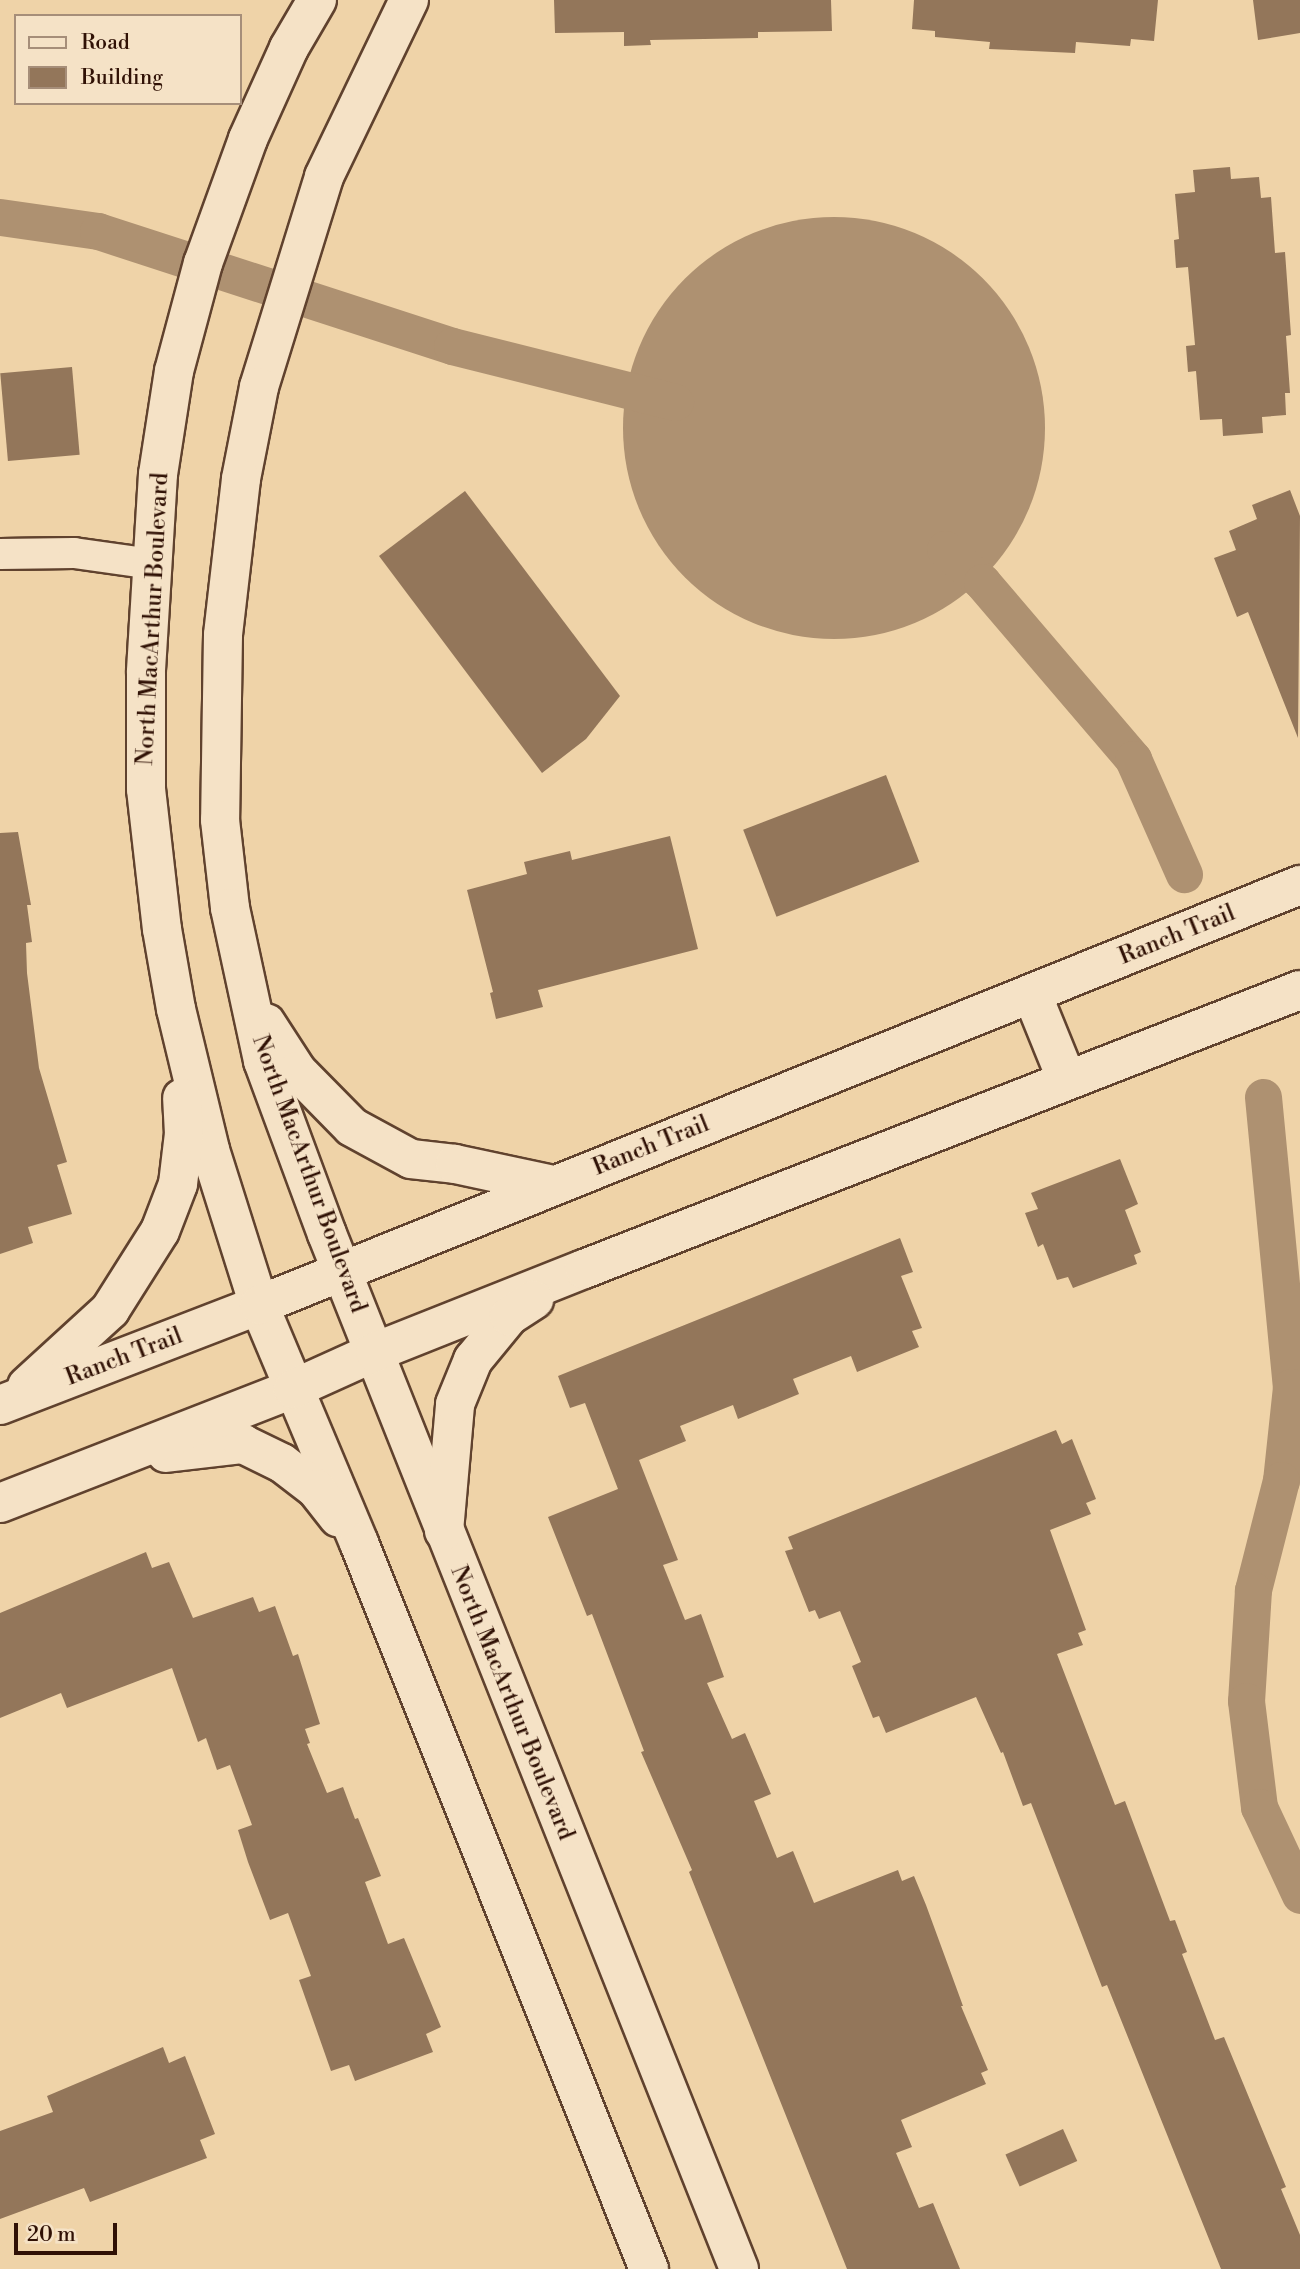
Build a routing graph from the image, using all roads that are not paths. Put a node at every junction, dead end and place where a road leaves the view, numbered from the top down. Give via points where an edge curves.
1 (317, 0) edge
2 (409, 0) edge
3 (0, 554) edge
4 (152, 565) junction
5 (1300, 885) edge
6 (1032, 993) junction
7 (1293, 993) edge
8 (250, 999) junction
9 (176, 1009) junction
10 (1067, 1080) junction
11 (553, 1185) junction
12 (584, 1269) junction
13 (341, 1270) junction
14 (259, 1305) junction
15 (375, 1352) junction
16 (293, 1389) junction
17 (6, 1402) edge
18 (116, 1458) junction
19 (0, 1503) edge
20 (444, 1533) junction
21 (359, 1543) junction
22 (649, 2269) edge
23 (739, 2269) edge

1 - 4 main road, North MacArthur Boulevard via 289,48 248,139 203,263 174,370 158,474
2 - 8 main road, North MacArthur Boulevard via 324,177 259,387 241,480 223,635 220,820 230,908
3 - 4 street via 74,553
4 - 9 main road, North MacArthur Boulevard via 146,789
5 - 6 main road, Ranch Trail
6 - 10 main road
6 - 11 main road, Ranch Trail
7 - 10 main road
8 - 11 main road via 297,1071 352,1127 411,1159
8 - 13 main road, North MacArthur Boulevard via 263,1061
9 - 14 main road, North MacArthur Boulevard via 210,1150
9 - 17 main road via 184,1134 178,1184 160,1231 110,1310
10 - 12 main road
11 - 13 main road, Ranch Trail
12 - 15 main road
12 - 20 main road via 509,1316 473,1360 455,1404
13 - 14 main road, Ranch Trail
13 - 15 main road, North MacArthur Boulevard
14 - 16 main road, North MacArthur Boulevard
14 - 17 main road, Ranch Trail
15 - 16 main road
15 - 20 main road, North MacArthur Boulevard
16 - 18 main road
16 - 21 main road, North MacArthur Boulevard
18 - 19 main road
18 - 21 main road via 243,1444 282,1463 316,1489
20 - 23 main road, North MacArthur Boulevard
21 - 22 main road, North MacArthur Boulevard

